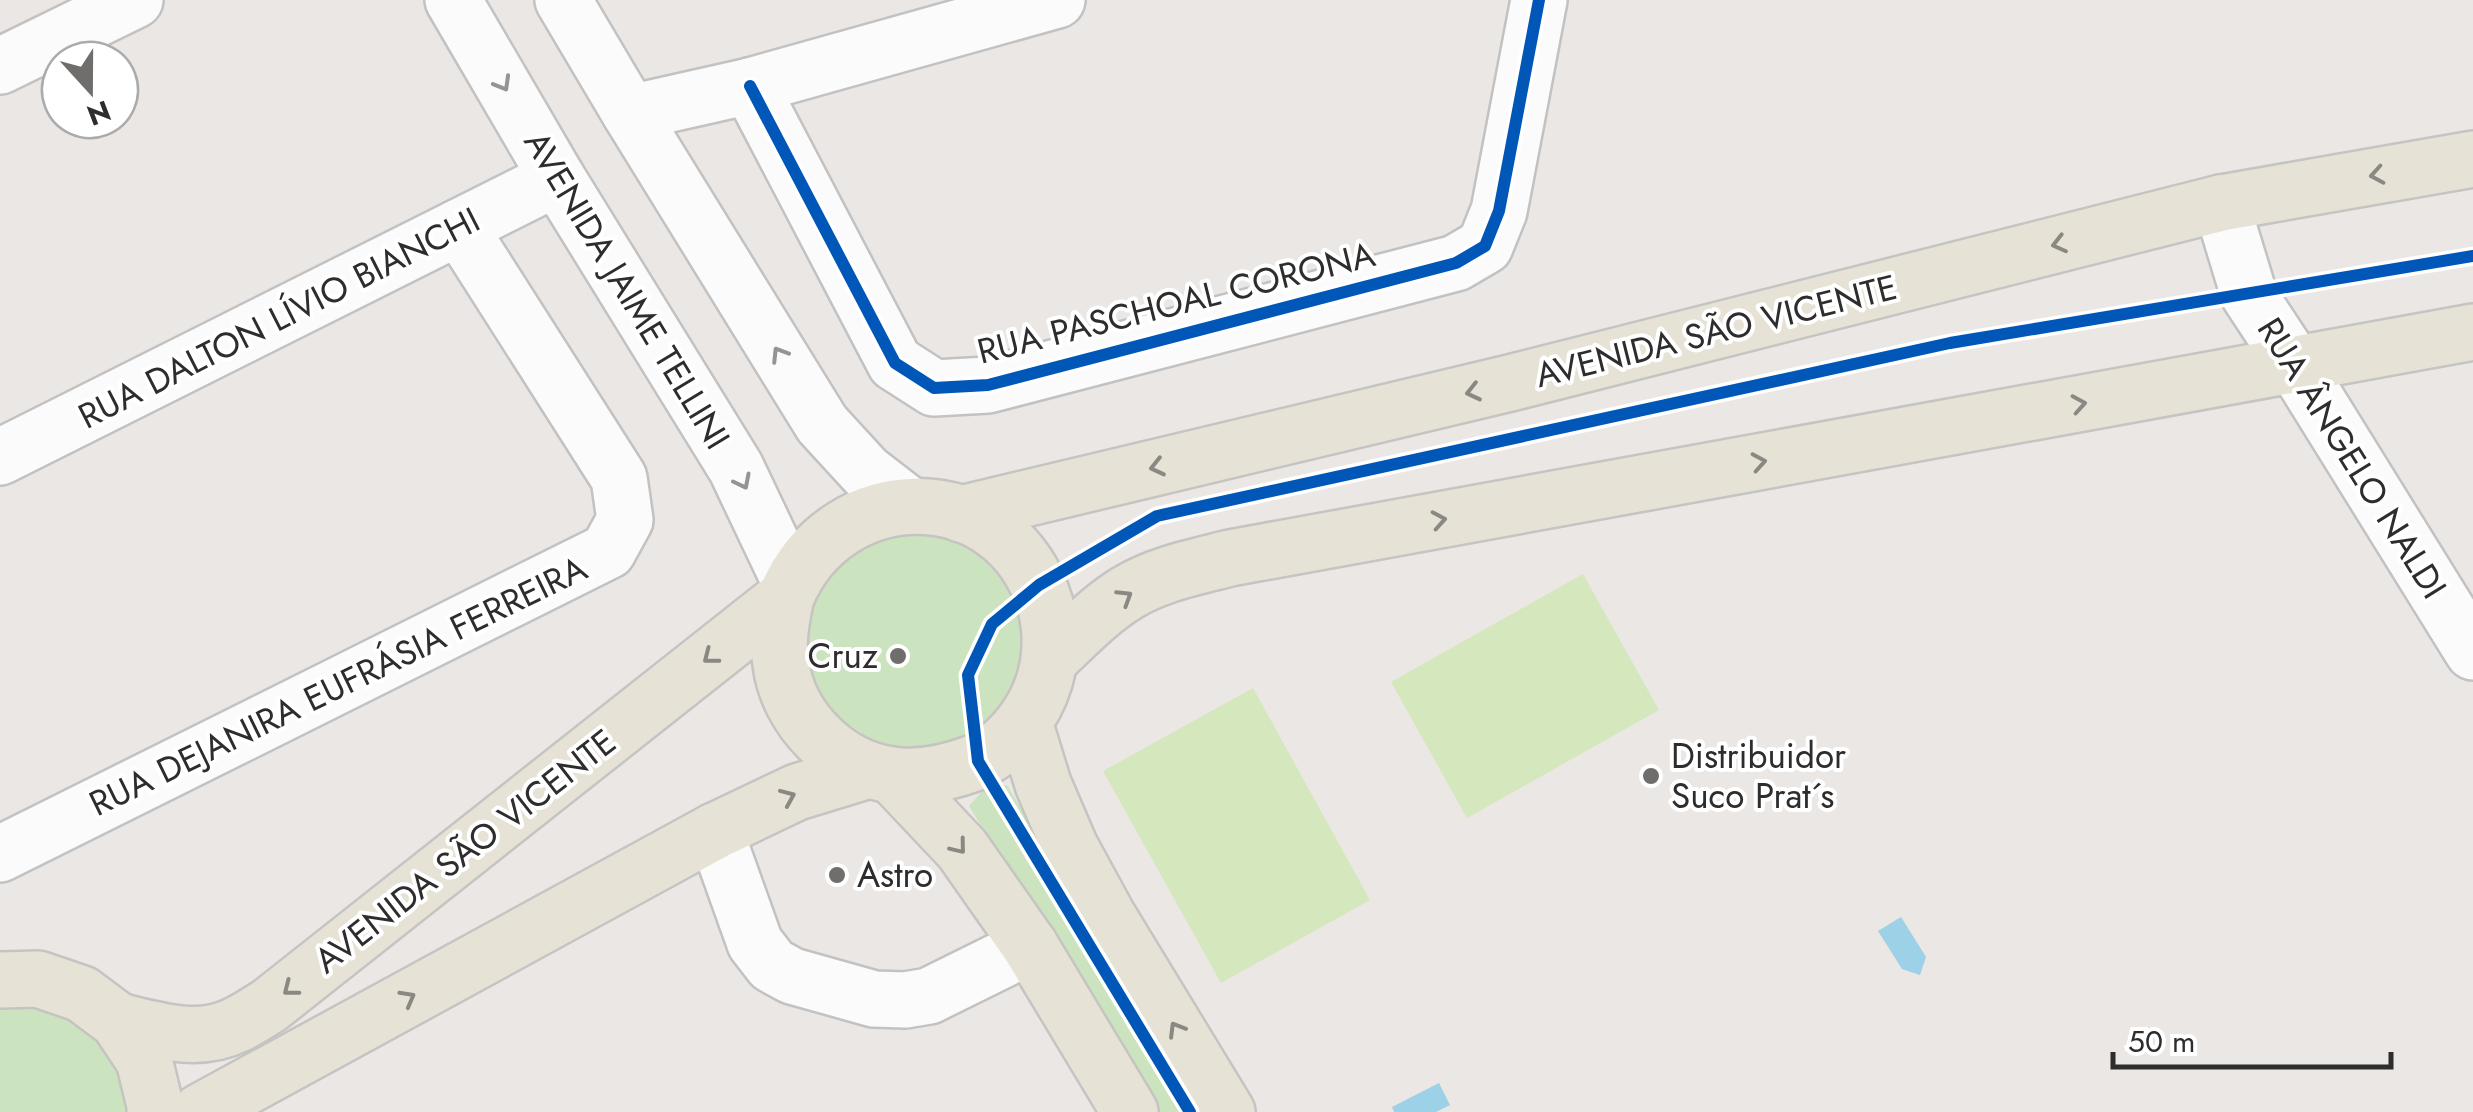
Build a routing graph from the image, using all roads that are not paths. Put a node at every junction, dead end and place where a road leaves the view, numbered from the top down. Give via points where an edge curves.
1 (136, 0) edge
2 (454, 0) edge
3 (563, 0) edge
4 (1057, 0) edge
5 (1540, 0) edge
6 (0, 66) edge
7 (750, 86) junction
8 (630, 113) junction
9 (2473, 159) edge
10 (557, 178) junction
11 (2222, 203) junction
12 (459, 227) junction
13 (2473, 332) edge
14 (2296, 365) junction
15 (0, 457) edge
16 (936, 510) junction
17 (789, 590) junction
18 (2473, 652) edge
19 (1050, 658) junction
20 (1024, 722) junction
21 (881, 773) junction
22 (715, 831) junction
23 (0, 854) edge
24 (1030, 946) junction
25 (0, 980) edge
26 (118, 1021) junction
27 (155, 1112) edge
28 (200, 1112) edge
29 (1130, 1112) edge
30 (1227, 1112) edge

1 - 6 street
2 -> 10 street, AVENIDA JAIME TELLINI
3 - 8 street
4 - 7 street
5 - 7 street, RUA PASCHOAL CORONA via 1499,211 1484,246 1456,263 988,385 934,388 895,362
7 - 8 street
16 -> 8 street via 866,472 822,424
9 -> 11 main road, AVENIDA SÃO VICENTE
10 - 12 street, RUA DALTON LÍVIO BIANCHI
10 -> 17 street, AVENIDA JAIME TELLINI via 736,468
11 - 14 street, RUA ÂNGELO NALDI via 2249,295
11 -> 16 main road, AVENIDA SÃO VICENTE via 1514,382
12 - 15 street, RUA DALTON LÍVIO BIANCHI
12 - 23 street, RUA DEJANIRA EUFRÁSIA FERREIRA via 619,478 624,520 608,551
13 - 14 main road
14 - 18 street, RUA ÂNGELO NALDI
19 -> 14 main road via 1127,593 1230,558
16 - 17 main road via 873,512 839,528 812,553
16 - 19 main road via 994,530 1020,554 1050,621
17 - 21 main road via 779,631 791,700 837,754
17 -> 26 main road, AVENIDA SÃO VICENTE via 270,1005 206,1034
19 - 20 main road
20 - 21 main road via 978,762 936,776
30 -> 20 main road via 1070,847
22 -> 21 main road, AVENIDA SÃO VICENTE via 798,792
21 -> 24 main road via 962,849
22 - 24 street via 755,943 772,966 792,976 874,999 905,1000 929,996
28 -> 22 main road, AVENIDA SÃO VICENTE
24 - 29 main road
25 - 26 main road via 38,979 82,994
26 - 27 main road via 144,1060

